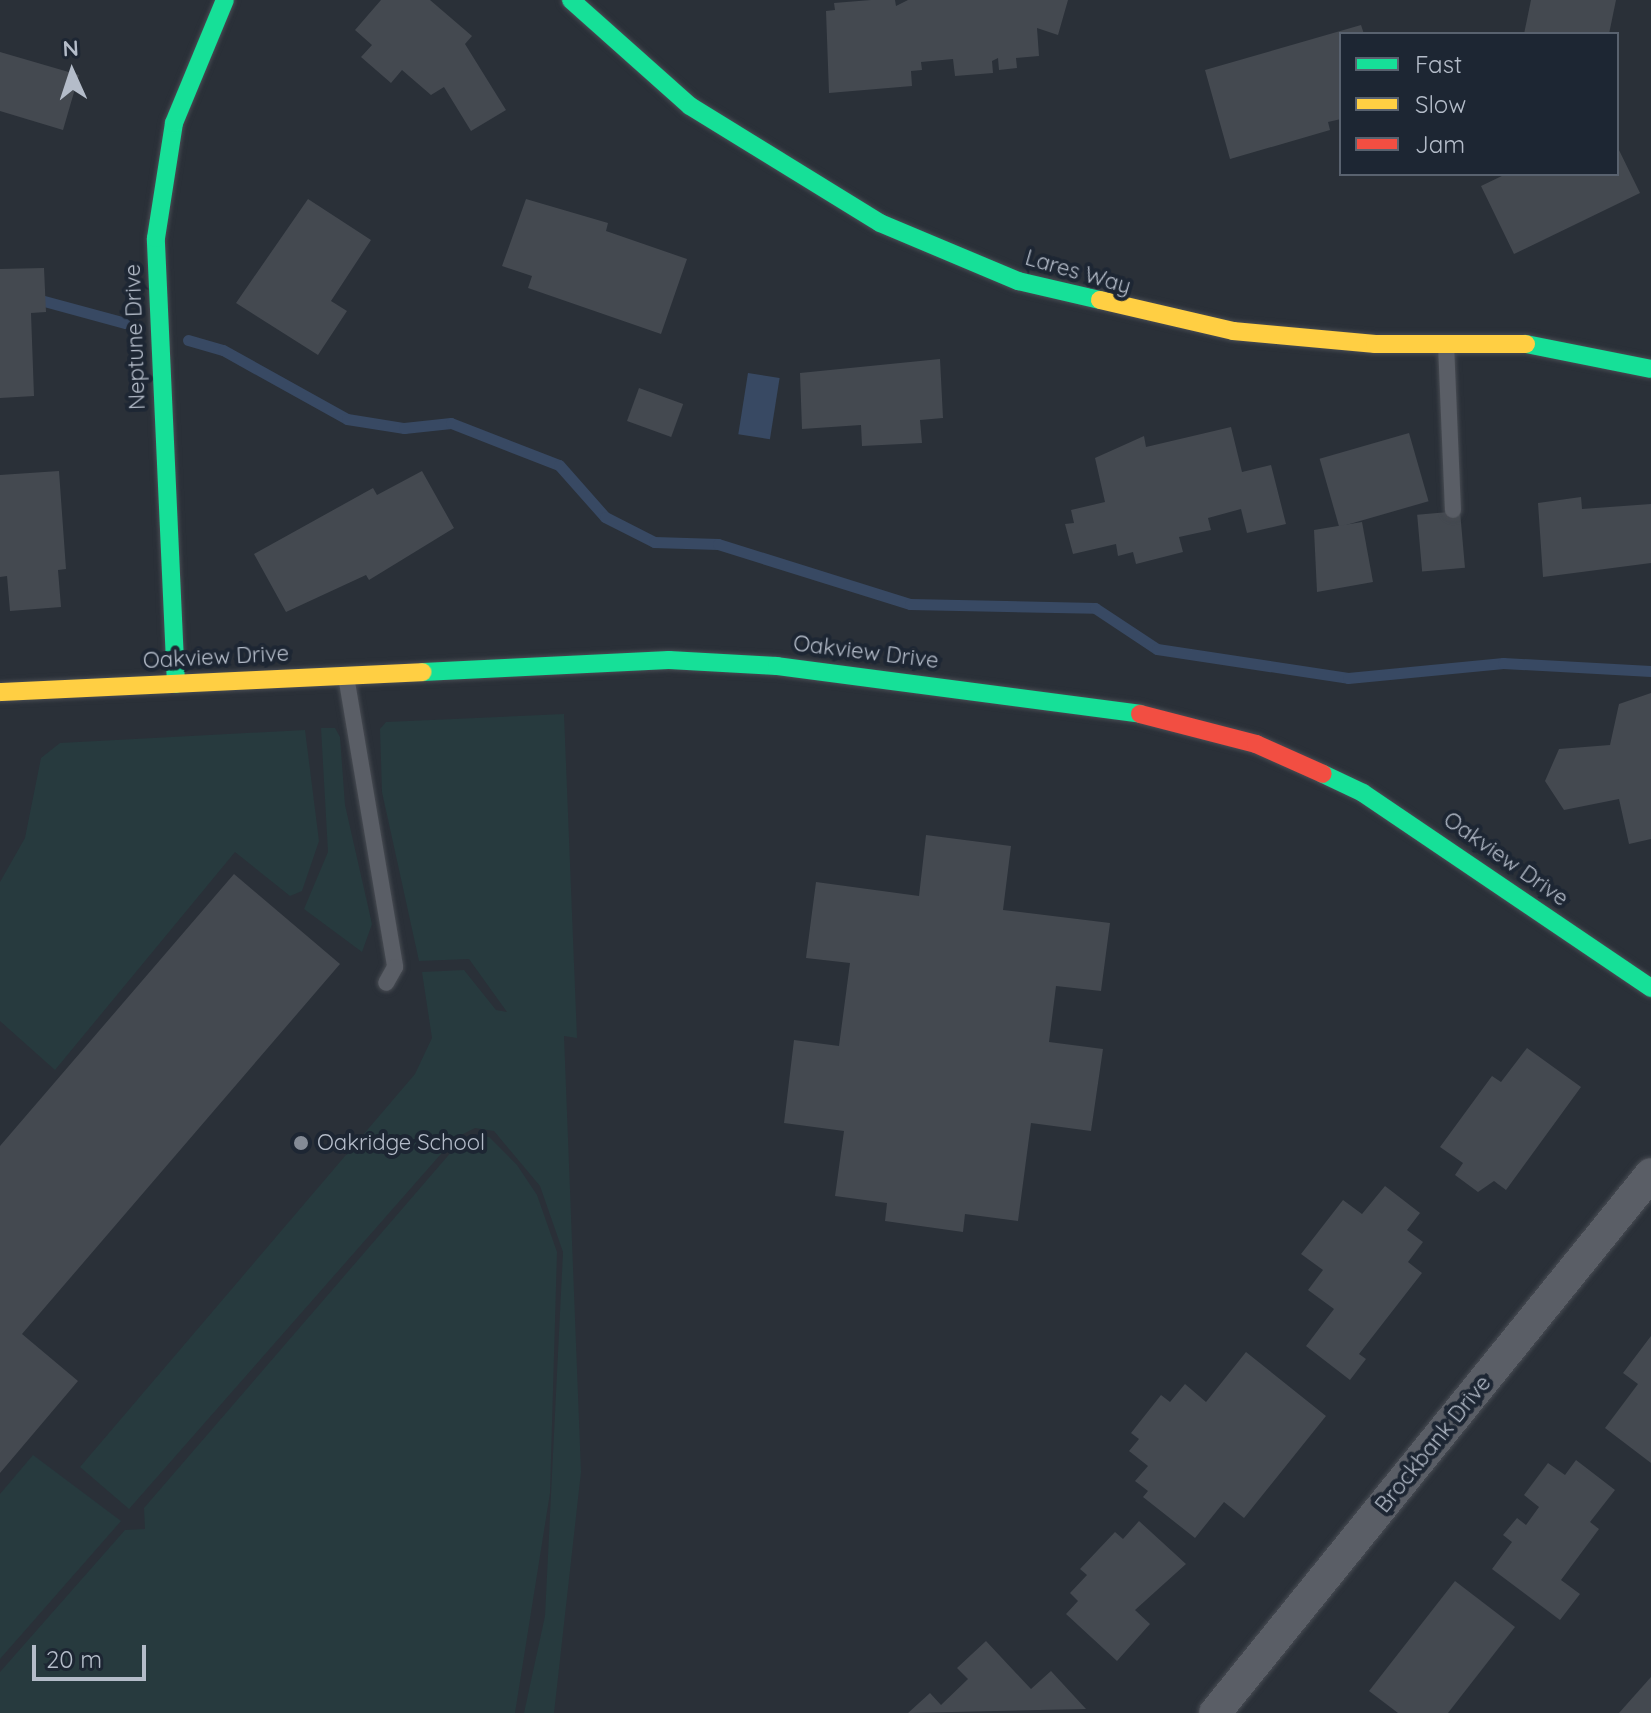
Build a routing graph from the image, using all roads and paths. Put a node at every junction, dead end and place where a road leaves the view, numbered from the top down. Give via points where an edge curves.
1 (225, 0) edge
2 (571, 0) edge
3 (1446, 344) junction
4 (1651, 369) edge
5 (1453, 510) dead end
6 (345, 674) junction
7 (176, 684) junction
8 (0, 692) edge
9 (386, 983) dead end
10 (1651, 988) edge
11 (1651, 1174) edge
12 (1215, 1713) edge

1 - 7 street, Neptune Drive via 174,123 156,238
2 - 3 street, Lares Way via 690,106 751,149 880,223 949,254 1033,285 1161,319 1303,340
3 - 4 street, Lares Way via 1560,347
3 - 5 lane
6 - 7 street, Oakview Drive
6 - 9 lane via 395,967
6 - 10 street, Oakview Drive via 723,662 1056,701 1186,723 1256,744 1363,793
7 - 8 street, Oakview Drive
11 - 12 street, Brockbank Drive

